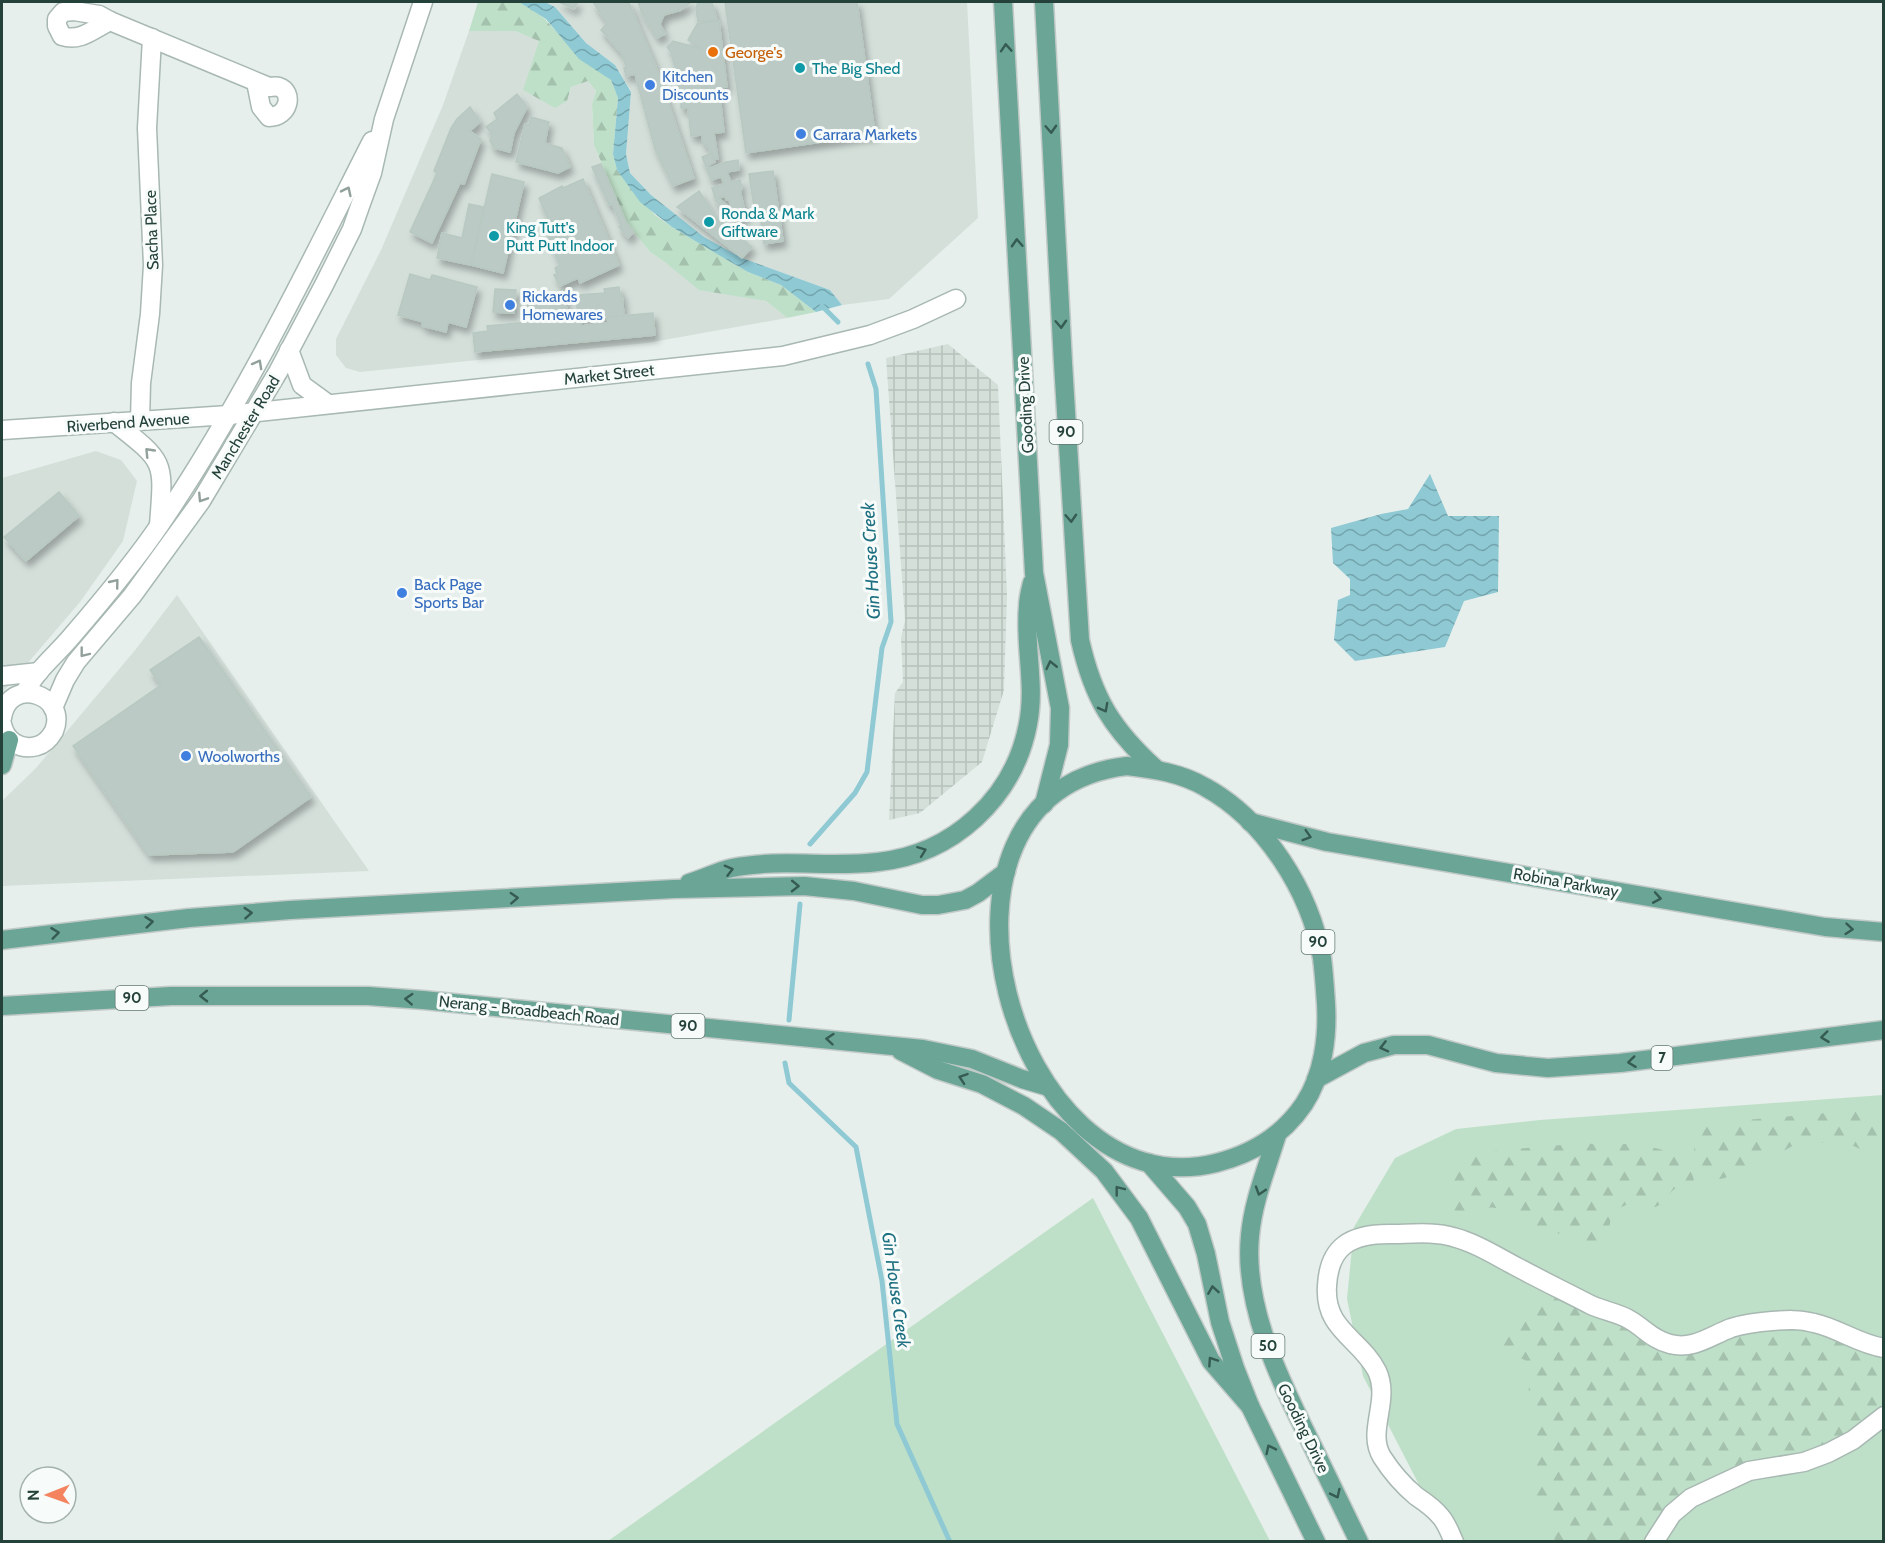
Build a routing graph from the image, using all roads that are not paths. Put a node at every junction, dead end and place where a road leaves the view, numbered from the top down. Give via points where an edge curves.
1 (423, 2) edge
2 (1003, 2) edge
3 (1044, 2) edge
4 (110, 21) dead end
5 (152, 38) junction
6 (263, 84) dead end
7 (384, 119) junction
8 (956, 299) dead end
9 (290, 350) junction
10 (328, 404) junction
11 (254, 412) junction
12 (229, 415) junction
13 (140, 421) junction
14 (114, 422) junction
15 (2, 430) edge
16 (159, 527) junction
17 (1034, 573) junction
18 (39, 672) junction
19 (2, 676) edge
20 (25, 693) junction
21 (53, 708) junction
22 (2, 718) edge
23 (5, 732) edge
24 (2, 765) edge
25 (1156, 769) junction
26 (1044, 804) junction
27 (1250, 822) junction
28 (1005, 872) junction
29 (674, 889) junction
30 (1884, 932) edge
31 (2, 940) edge
32 (2, 1006) edge
33 (1884, 1030) edge
34 (889, 1045) junction
35 (1316, 1079) junction
36 (1049, 1087) junction
37 (1277, 1135) junction
38 (1149, 1163) junction
39 (1884, 1348) edge
40 (1250, 1406) junction
41 (1884, 1416) edge
42 (1316, 1542) edge
43 (1359, 1542) edge
44 (1454, 1542) edge
45 (1654, 1542) edge

1 - 7 street, Manchester Road
17 -> 2 main road, Gooding Drive / 90
3 -> 25 main road, 90 via 1080,640 1091,680 1110,718 1128,743
4 - 5 street
5 - 6 street
5 - 13 street, Sacha Place via 147,128 153,265
7 - 9 street, Manchester Road via 372,173 352,229
12 -> 7 street, Manchester Road
8 - 10 street, Market Street via 870,335 783,356
9 - 10 street via 302,385
9 - 11 street, Manchester Road
10 - 11 street, Market Street
11 - 12 street, Riverbend Avenue
11 -> 21 street, Manchester Road via 173,541 76,662
12 - 13 street, Riverbend Avenue
12 - 16 street, Manchester Road
13 - 14 street, Riverbend Avenue
14 - 15 street, Riverbend Avenue
16 -> 14 street via 163,487 160,465 145,446
18 -> 16 street, Manchester Road
26 -> 17 main road, Gooding Drive via 1059,745 1060,708
29 -> 17 main road, 90 via 732,868 868,863 899,858 934,846 969,824 996,797 1024,741 1031,708 1027,606
18 - 19 street
18 - 20 street, Manchester Road
20 - 21 street via 41,696
20 - 22 street, Manchester Road via 10,700
21 - 23 street, Manchester Road via 56,724 48,740 33,747 16,745
23 - 24 main road
25 - 26 main road via 1127,766 1092,773
25 - 27 main road, 90 via 1206,788
26 - 28 main road via 1023,830
27 -> 30 main road, Robina Parkway via 1328,842 1825,927
27 - 35 main road, 90 via 1299,891 1322,957 1327,1015
29 -> 28 main road via 804,886 938,905 965,900
28 - 36 main road via 999,927 1003,980 1017,1029
31 -> 29 main road, 90 via 239,913
34 -> 32 main road, Nerang - Broadbeach Road / 90 via 368,996 171,996
33 -> 35 main road, 7 via 1620,1063 1548,1068 1496,1063 1428,1045 1394,1045 1364,1053
34 - 36 main road, Nerang - Broadbeach Road / 90 via 972,1059
40 -> 34 main road via 1211,1361 1139,1218 1104,1171 1042,1117 1000,1093 938,1070
35 - 37 main road, 90 via 1301,1108
36 - 38 main road, 90 via 1099,1138
37 - 38 main road, 90 via 1246,1153 1210,1164
37 -> 43 main road, Gooding Drive / 50 via 1250,1237 1256,1305 1285,1390
40 -> 38 main road, 50 via 1220,1322 1197,1224
39 - 44 street via 1814,1323 1794,1320 1731,1328 1685,1347 1657,1340 1630,1320 1451,1236 1379,1234 1348,1241 1335,1252 1330,1264 1327,1288 1331,1315 1368,1358 1382,1386 1377,1429 1381,1456 1415,1495 1441,1517
42 -> 40 main road, 50
41 - 45 street via 1828,1453 1804,1462 1749,1472 1691,1497 1672,1514

